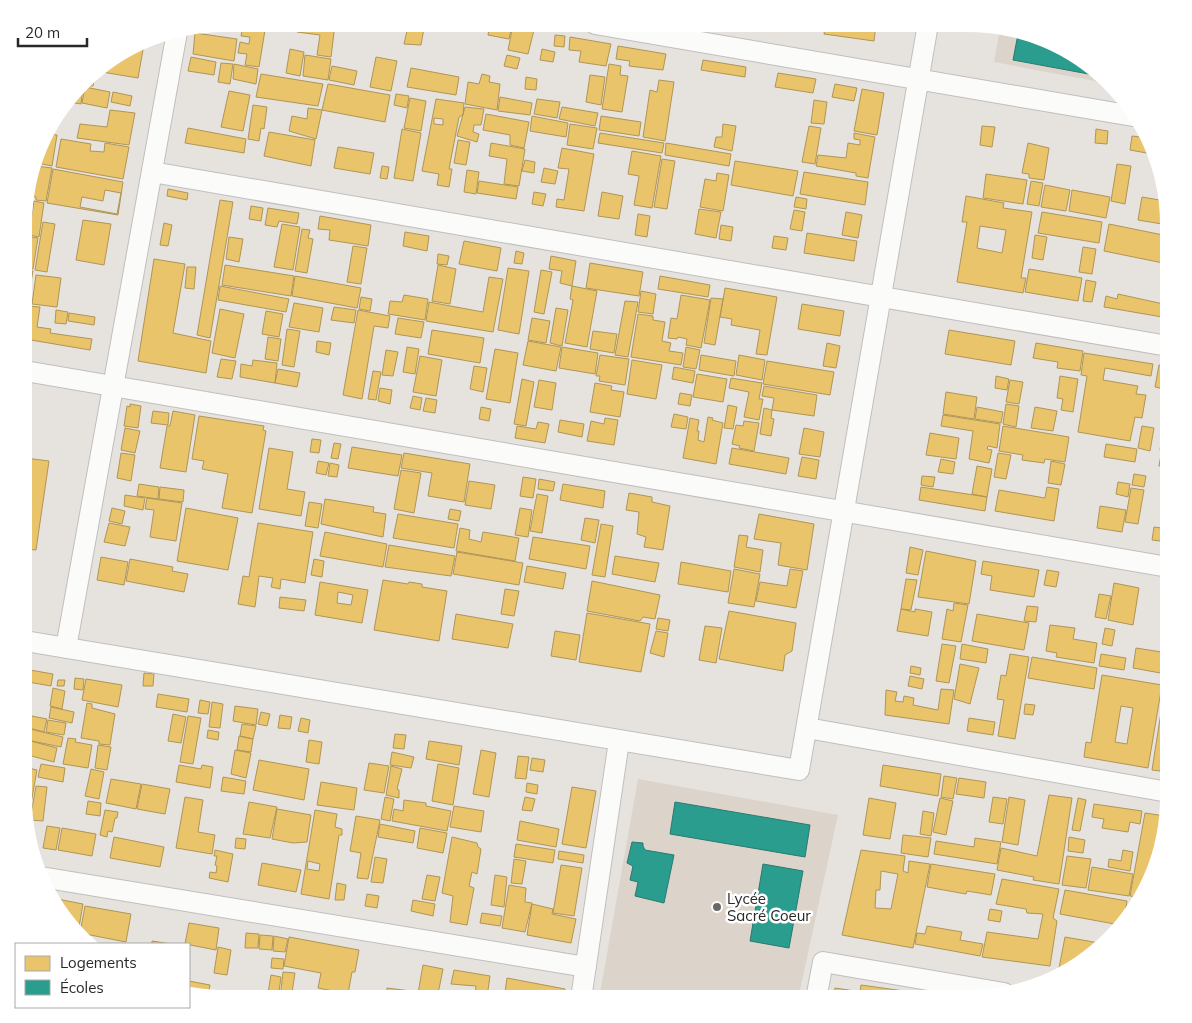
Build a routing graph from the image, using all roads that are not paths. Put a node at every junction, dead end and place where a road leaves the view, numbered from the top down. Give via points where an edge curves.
1 (642, 32) edge
2 (927, 32) edge
3 (176, 39) edge
4 (918, 79) junction
5 (1125, 114) edge
6 (152, 172) junction
7 (881, 297) junction
8 (1160, 345) edge
9 (32, 372) edge
10 (113, 386) junction
11 (844, 512) junction
12 (1160, 567) edge
13 (32, 642) edge
14 (66, 648) junction
15 (807, 728) junction
16 (619, 740) junction
17 (1160, 791) edge
18 (50, 878) edge
19 (586, 967) junction
20 (582, 990) edge
21 (818, 990) edge
22 (984, 990) edge

1 - 4 street
2 - 4 street
3 - 6 street
4 - 5 street
4 - 7 street
6 - 7 street
6 - 10 street
7 - 8 street
7 - 11 street
9 - 10 street
10 - 11 street
10 - 14 street
11 - 12 street
11 - 15 street
13 - 14 street
14 - 16 street
15 - 16 street via 799,770
15 - 17 street
16 - 19 street
18 - 19 street
19 - 20 street
21 - 22 street via 823,962

